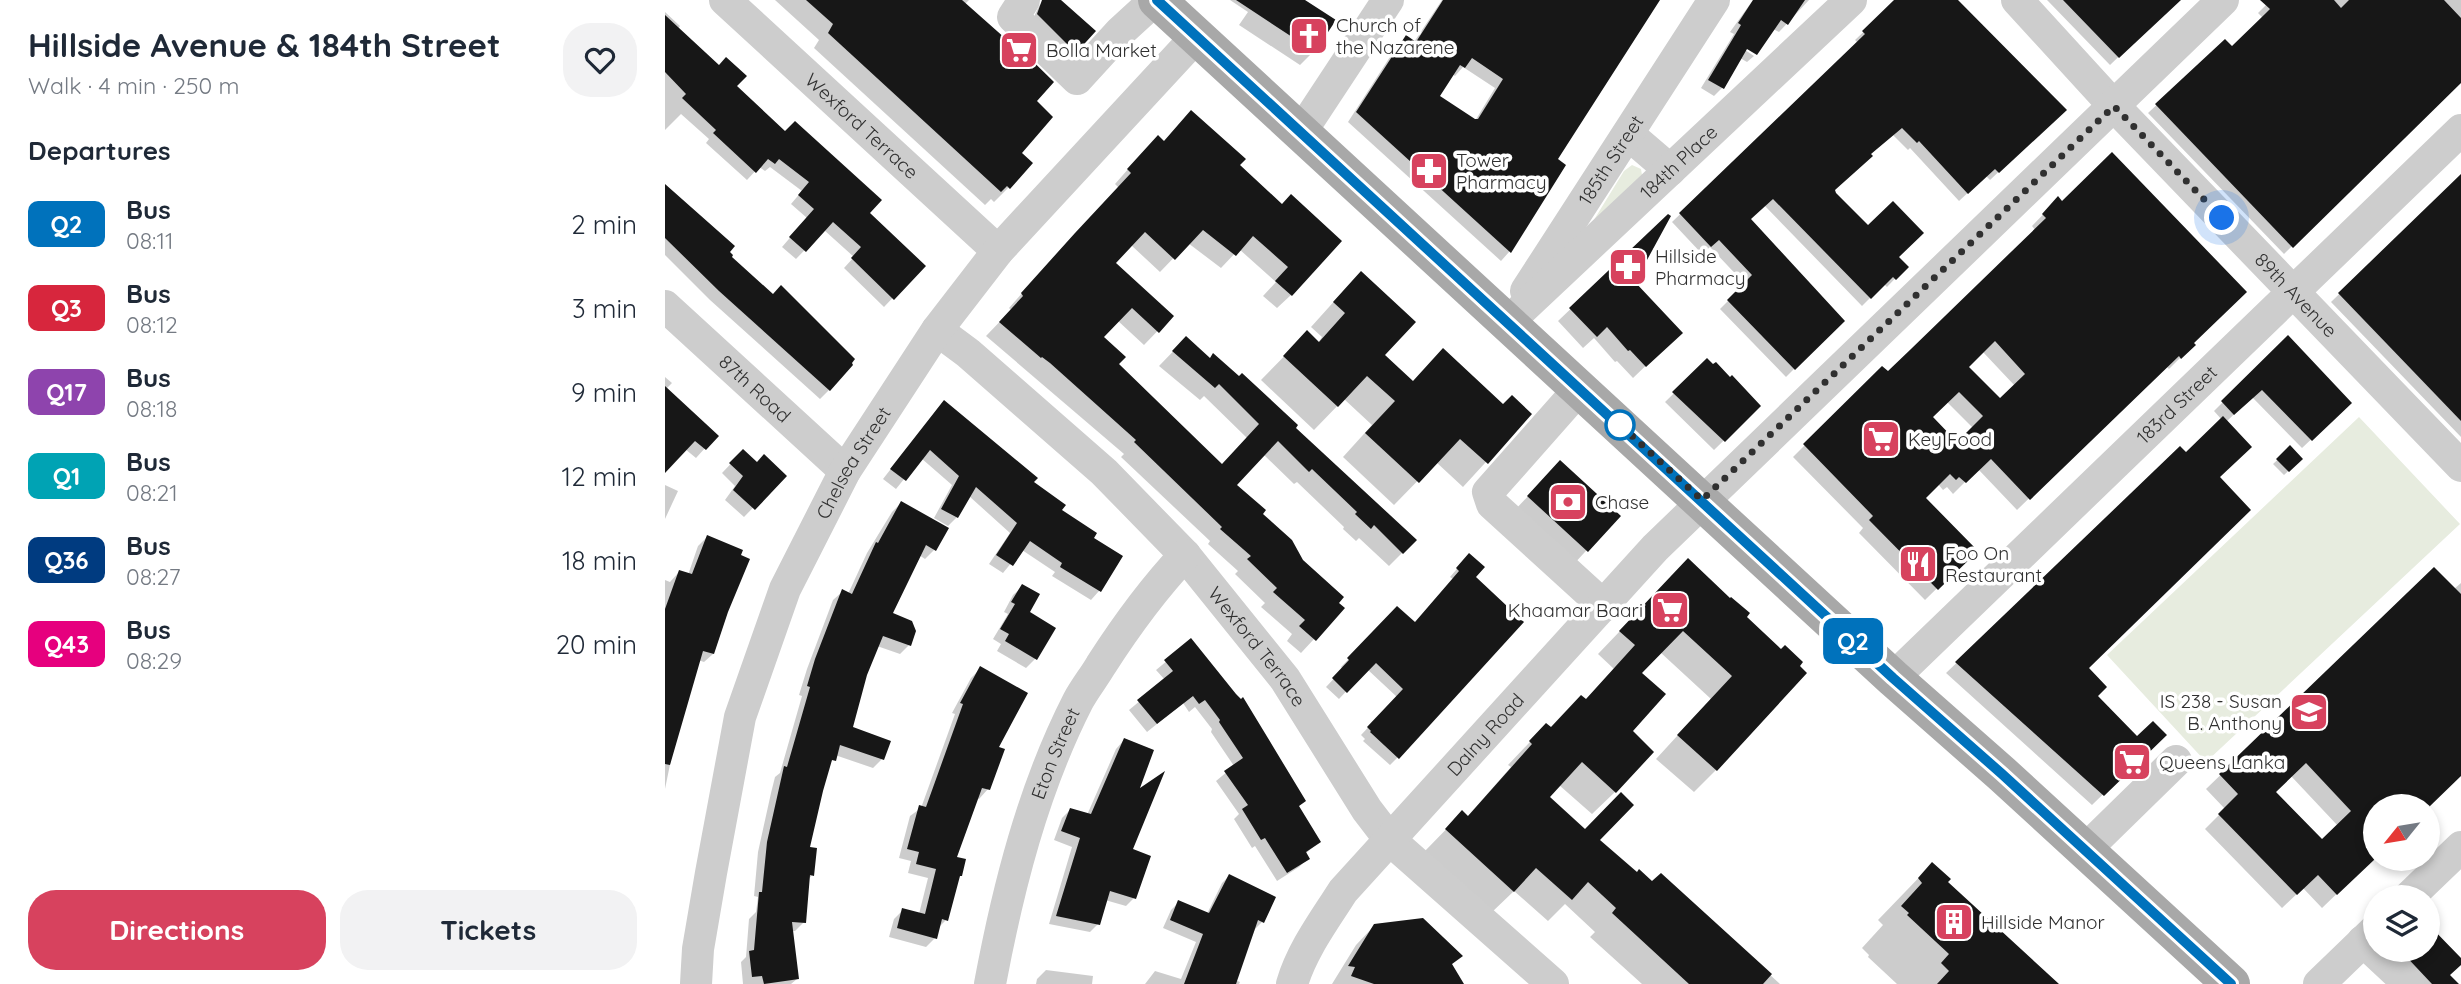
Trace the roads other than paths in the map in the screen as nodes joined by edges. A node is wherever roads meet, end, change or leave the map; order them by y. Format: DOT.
graph roads {
  1 [pos="725,0"];
  2 [pos="1024,0"];
  3 [pos="1156,0"];
  4 [pos="1714,0"];
  5 [pos="1851,0"];
  6 [pos="2017,0"];
  7 [pos="2223,0"];
  8 [pos="1378,4"];
  9 [pos="1197,36"];
  10 [pos="2114,106"];
  11 [pos="2461,130"];
  12 [pos="1301,132"];
  13 [pos="1628,134"];
  14 [pos="1670,170"];
  15 [pos="998,251"];
  16 [pos="2293,292"];
  17 [pos="665,306"];
  18 [pos="1508,322"];
  19 [pos="937,330"];
  20 [pos="1580,388"];
  21 [pos="2461,466"];
  22 [pos="845,471"];
  23 [pos="1702,500"];
  24 [pos="1185,555"];
  25 [pos="1610,600"];
  26 [pos="1893,678"];
  27 [pos="2176,761"];
  28 [pos="1390,840"];
  29 [pos="2461,847"];
  30 [pos="2085,850"];
  31 [pos="2422,885"];
  32 [pos="2363,942"];
  33 [pos="2391,962"];
  34 [pos="697,984"];
  35 [pos="990,984"];
  36 [pos="1292,984"];
  37 [pos="1553,984"];
  38 [pos="2231,984"];
  39 [pos="2319,984"];
  40 [pos="2409,984"];
  1 -- 15 [label="street, Wexford Terrace"];
  2 -- 3 [label="street"];
  3 -- 9 [label="main road"];
  4 -- 13 [label="street, 185th Street"];
  5 -- 14 [label="street, 184th Place"];
  6 -- 10 [label="street, 89th Avenue"];
  7 -- 10 [label="street, Dalny Road"];
  8 -- 12 [label="street"];
  9 -- 12 [label="main road"];
  9 -- 15 [label="street, Chelsea Street"];
  10 -- 16 [label="street, 89th Avenue"];
  10 -- 23 [label="street, Dalny Road"];
  11 -- 16 [label="street, 183rd Street"];
  12 -- 18 [label="main road"];
  13 -- 14 [label="street"];
  13 -- 18 [label="street, 185th Street"];
  14 -- 18 [label="street, 184th Place"];
  15 -- 19 [label="street, Chelsea Street"];
  16 -- 21 [label="street, 89th Avenue"];
  16 -- 26 [label="street, 183rd Street"];
  17 -- 22 [label="street, 87th Road"];
  18 -- 20 [label="main road"];
  19 -- 22 [label="street, Chelsea Street"];
  19 -- 24 [label="street, Wexford Terrace"];
  20 -- 23 [label="main road"];
  20 -- 25 [label="street"];
  22 -- 34 [label="street, Chelsea Street"];
  23 -- 25 [label="street, Dalny Road"];
  23 -- 26 [label="main road"];
  24 -- 28 [label="street, Wexford Terrace"];
  24 -- 35 [label="street, Eton Street"];
  25 -- 28 [label="street, Dalny Road"];
  26 -- 30 [label="main road"];
  27 -- 30 [label="street"];
  28 -- 36 [label="street, Dalny Road"];
  28 -- 37 [label="street, Wexford Terrace"];
  29 -- 31 [label="street"];
  30 -- 38 [label="main road"];
  32 -- 39 [label="street"];
  33 -- 40 [label="street"];
}
